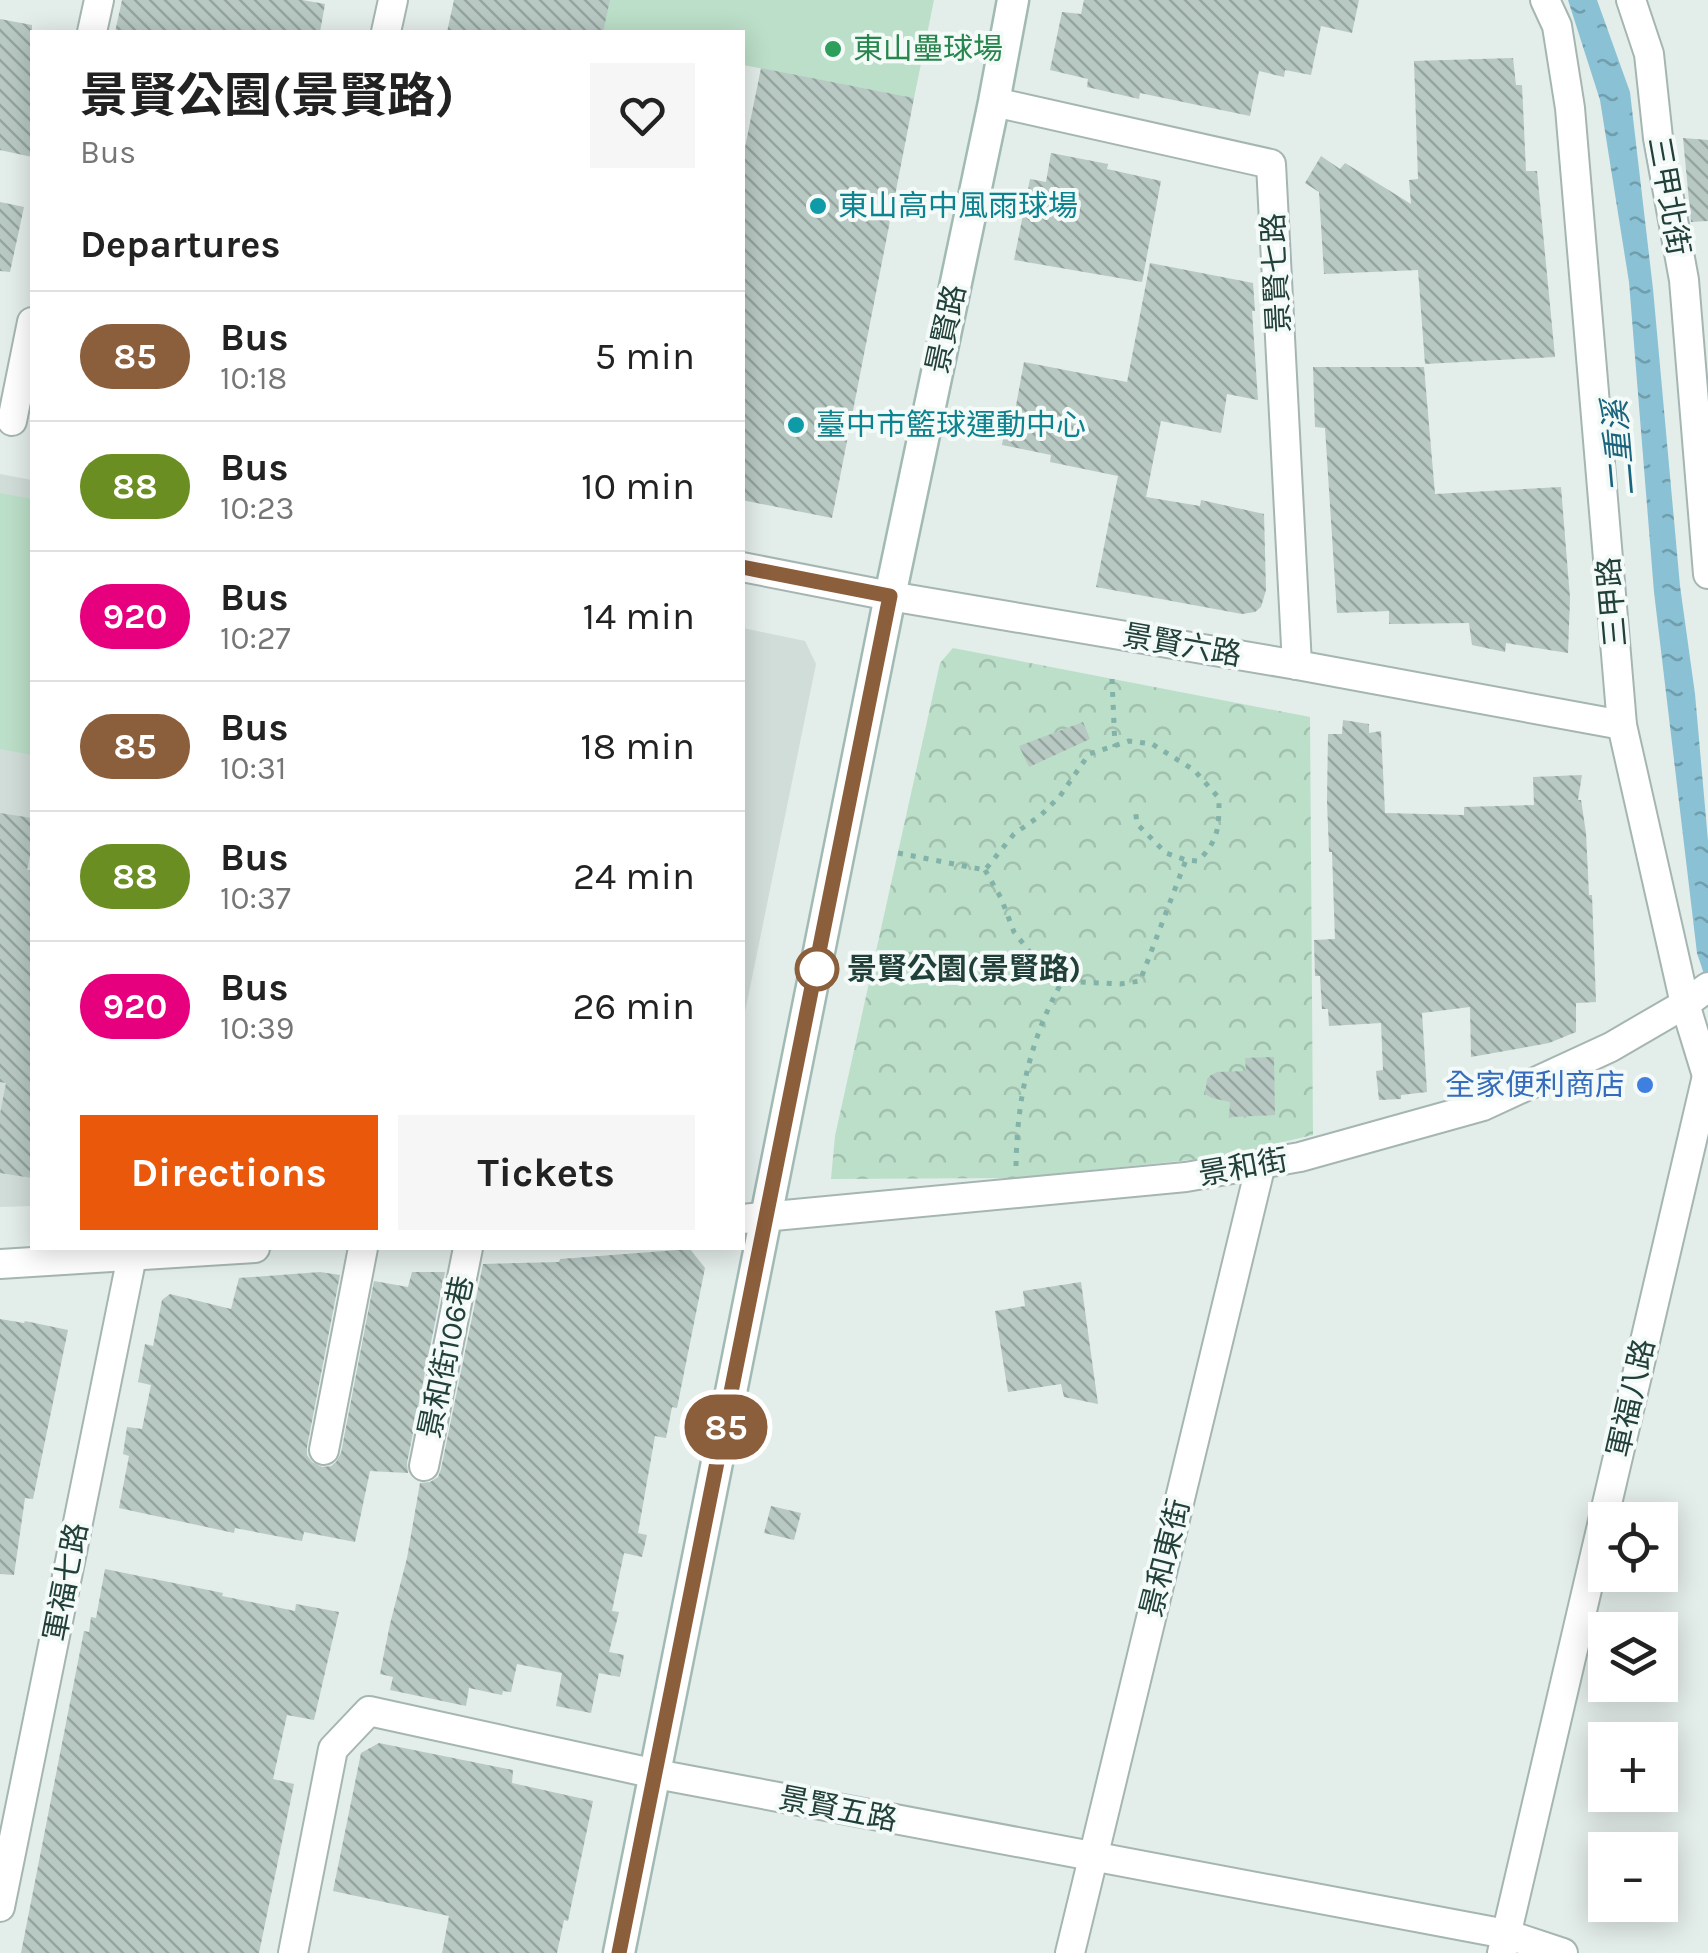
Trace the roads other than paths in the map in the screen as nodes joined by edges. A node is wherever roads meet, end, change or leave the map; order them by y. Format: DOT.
graph roads {
  1 [pos="99,0"];
  2 [pos="393,0"];
  3 [pos="1013,0"];
  4 [pos="1545,0"];
  5 [pos="1631,0"];
  6 [pos="92,30"];
  7 [pos="386,30"];
  8 [pos="994,102"];
  9 [pos="1697,312"];
  10 [pos="30,334"];
  11 [pos="15,422"];
  12 [pos="745,567"];
  13 [pos="1708,574"];
  14 [pos="890,596"];
  15 [pos="1297,665"];
  16 [pos="1622,725"];
  17 [pos="1708,987"];
  18 [pos="1685,1004"];
  19 [pos="1707,1077"];
  20 [pos="1262,1164"];
  21 [pos="755,1219"];
  22 [pos="224,1250"];
  23 [pos="364,1250"];
  24 [pos="468,1250"];
  25 [pos="132,1256"];
  26 [pos="0,1264"];
  27 [pos="324,1450"];
  28 [pos="424,1466"];
  29 [pos="656,1774"];
  30 [pos="1092,1858"];
  31 [pos="0,1907"];
  32 [pos="1504,1944"];
  33 [pos="293,1953"];
  34 [pos="619,1953"];
  35 [pos="1070,1953"];
  36 [pos="1563,1953"];
  1 -- 6 [label="street"];
  2 -- 7 [label="street"];
  3 -- 8 [label="street, 景賢路"];
  4 -- 16 [label="street, 三甲路"];
  5 -- 9 [label="street, 三甲北街"];
  8 -- 14 [label="street, 景賢路"];
  8 -- 15 [label="street, 景賢七路"];
  9 -- 13 [label="street, 三甲北街"];
  10 -- 11 [label="street"];
  12 -- 14 [label="street, 景賢六路"];
  14 -- 15 [label="street, 景賢六路"];
  14 -- 21 [label="street, 景賢路"];
  15 -- 16 [label="street, 景賢六路"];
  16 -- 18 [label="street, 三甲路"];
  17 -- 18 [label="street, 景和街"];
  18 -- 19 [label="street, 三甲路"];
  18 -- 20 [label="street, 景和街"];
  19 -- 32 [label="street, 軍福八路"];
  20 -- 21 [label="street, 景和街"];
  20 -- 30 [label="street, 景和東街"];
  21 -- 29 [label="street, 景賢路"];
  22 -- 25 [label="street"];
  23 -- 27 [label="street"];
  24 -- 28 [label="street, 景和街106巷"];
  25 -- 26 [label="street"];
  25 -- 31 [label="street, 軍福七路"];
  29 -- 30 [label="street, 景賢五路"];
  29 -- 33 [label="street, 景賢五路"];
  29 -- 34 [label="street, 景賢路"];
  30 -- 32 [label="street, 景賢五路"];
  30 -- 35 [label="street, 景和東街"];
  32 -- 36 [label="street, 景賢五路"];
}
